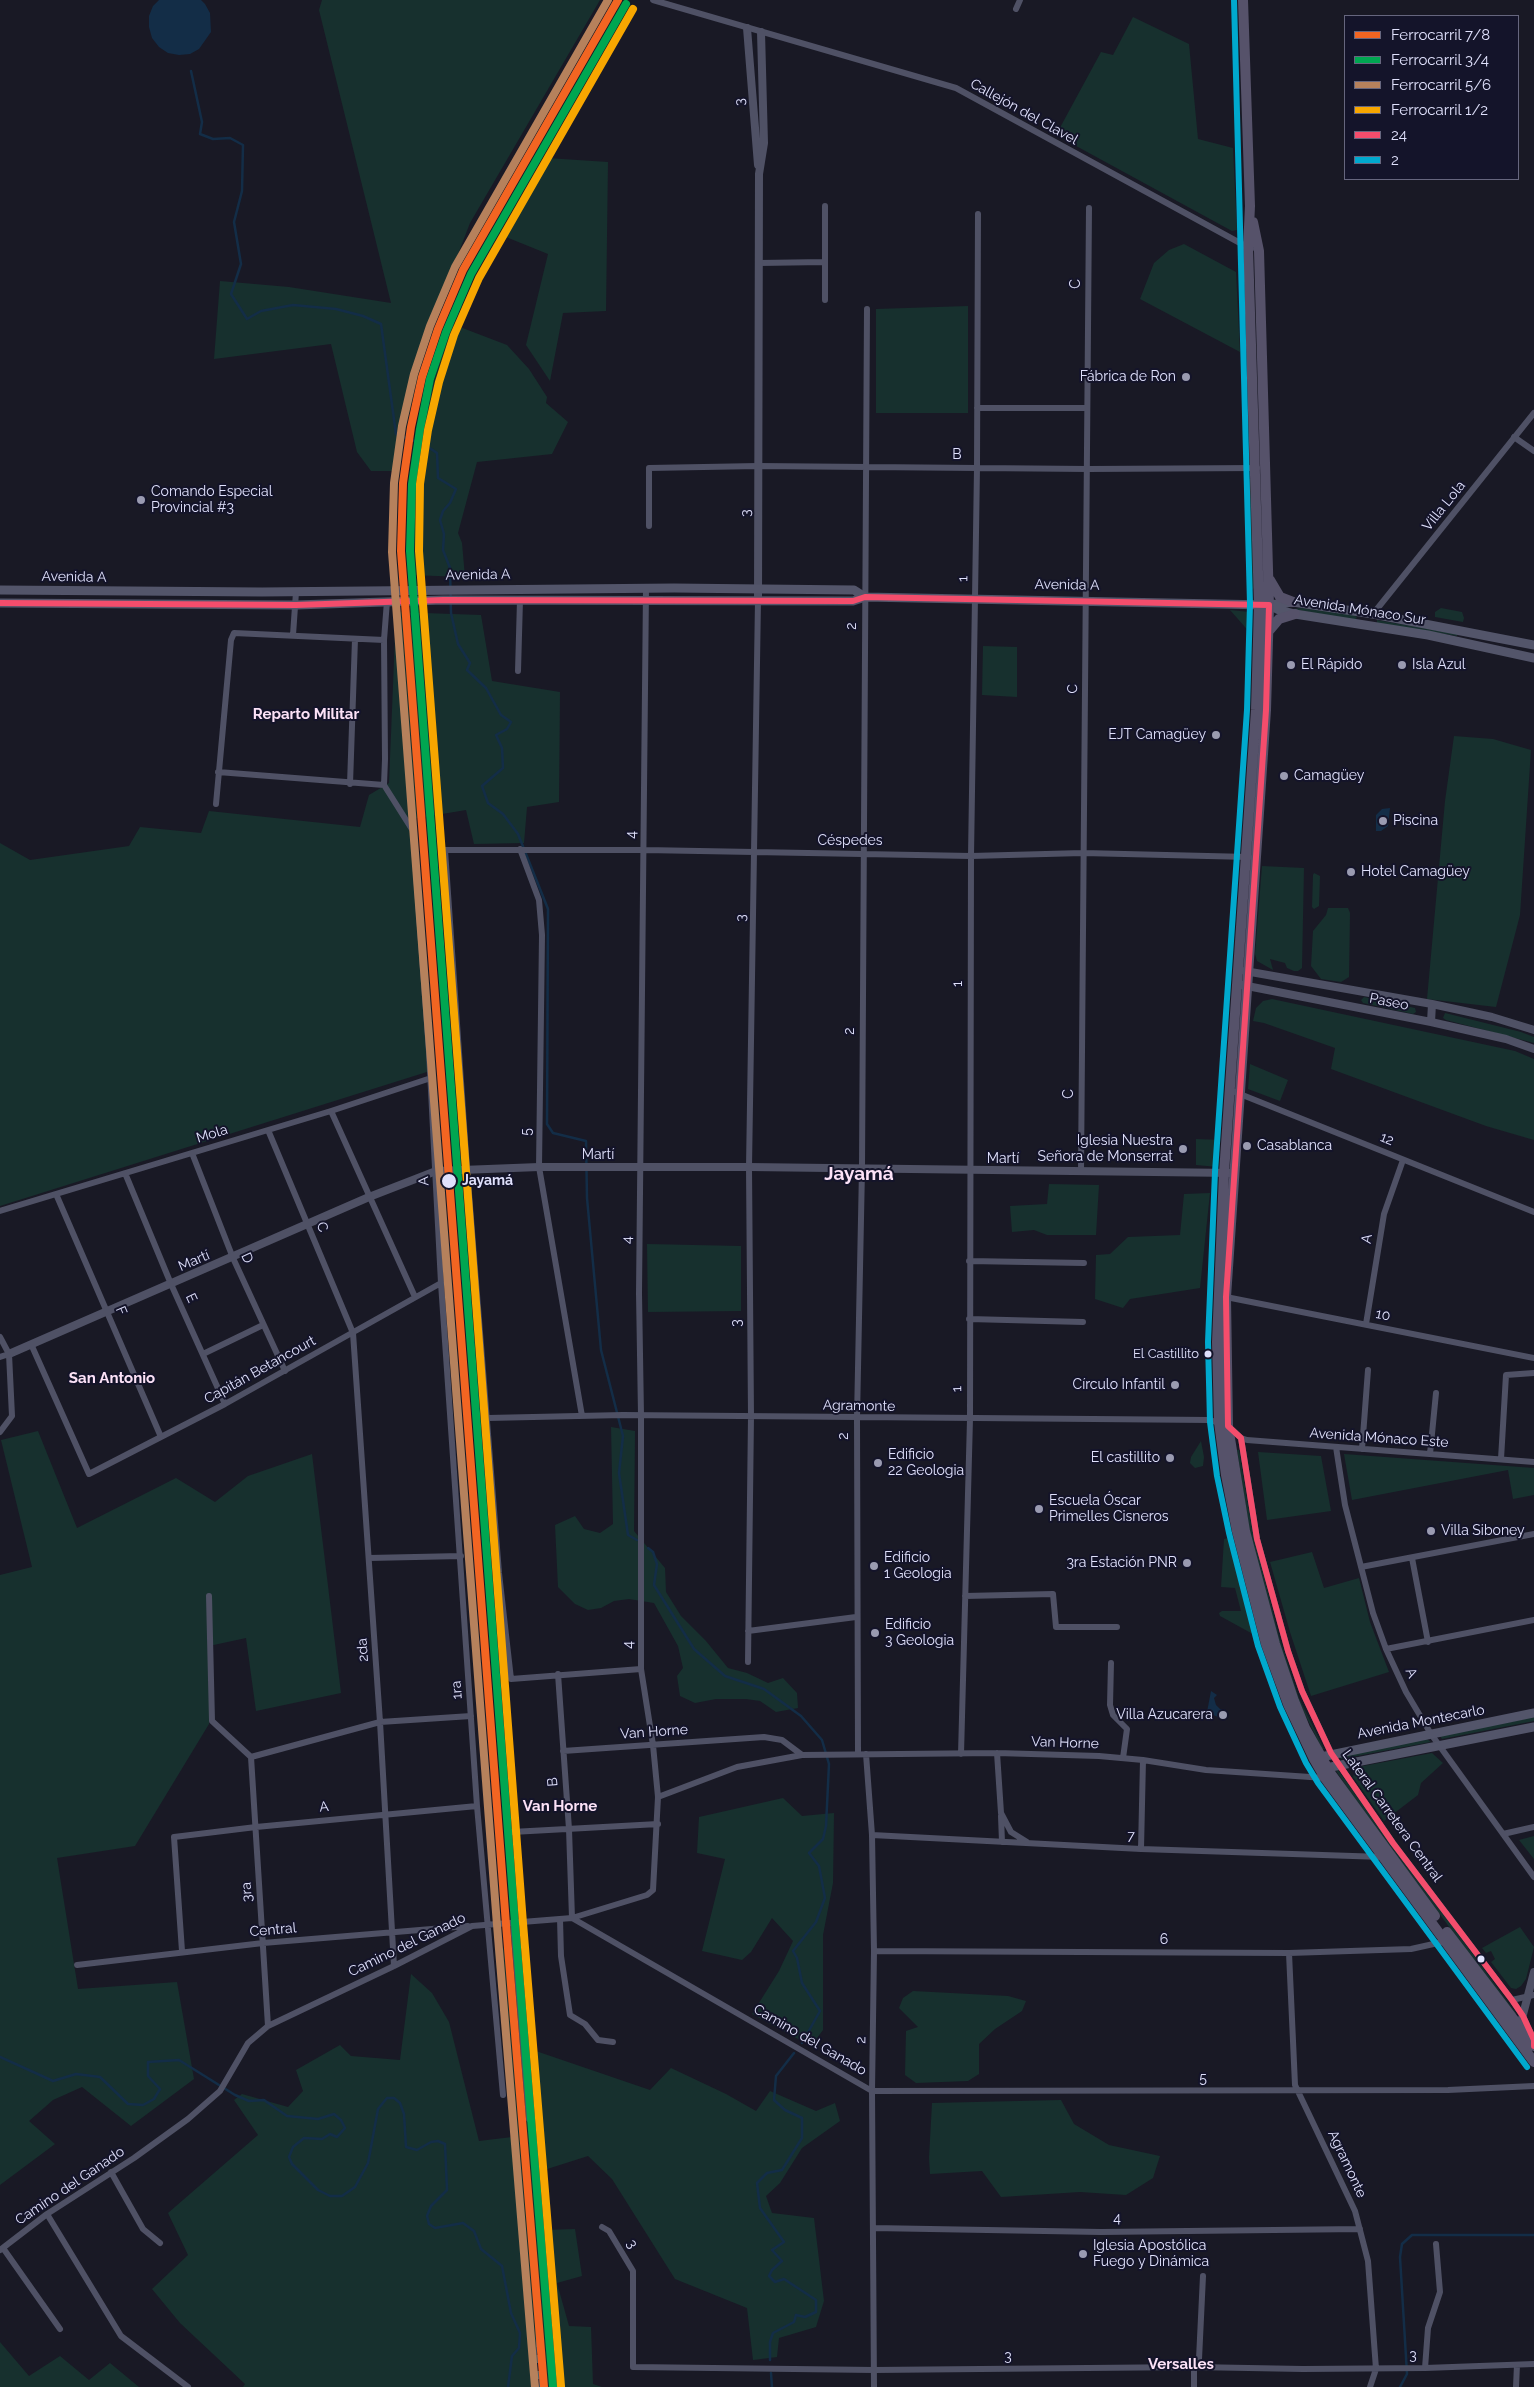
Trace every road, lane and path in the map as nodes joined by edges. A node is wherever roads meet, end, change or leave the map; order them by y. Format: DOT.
graph roads {
  1 [pos="653,0"];
  2 [pos="1020,0"];
  3 [pos="1243,0"];
  4 [pos="1016,9"];
  5 [pos="747,28"];
  6 [pos="761,32"];
  7 [pos="759,174"];
  8 [pos="824,206"];
  9 [pos="1250,206"];
  10 [pos="1089,208"];
  11 [pos="978,214"];
  12 [pos="1248,248"];
  13 [pos="1259,251"];
  14 [pos="824,262"];
  15 [pos="759,263"];
  16 [pos="825,300"];
  17 [pos="867,309"];
  18 [pos="976,408"];
  19 [pos="1088,408"];
  20 [pos="1534,413"];
  21 [pos="1514,437"];
  22 [pos="1534,451"];
  23 [pos="758,466"];
  24 [pos="867,467"];
  25 [pos="1260,467"];
  26 [pos="977,468"];
  27 [pos="1088,469"];
  28 [pos="649,526"];
  29 [pos="1269,577"];
  30 [pos="646,588"];
  31 [pos="0,590"];
  32 [pos="759,590"];
  33 [pos="808,590"];
  34 [pos="296,592"];
  35 [pos="865,597"];
  36 [pos="975,598"];
  37 [pos="520,600"];
  38 [pos="647,600"];
  39 [pos="758,600"];
  40 [pos="807,600"];
  41 [pos="1087,600"];
  42 [pos="387,601"];
  43 [pos="1293,602"];
  44 [pos="0,603"];
  45 [pos="1264,604"];
  46 [pos="296,605"];
  47 [pos="1295,614"];
  48 [pos="1373,614"];
  49 [pos="1363,624"];
  50 [pos="1468,631"];
  51 [pos="1268,632"];
  52 [pos="293,635"];
  53 [pos="355,639"];
  54 [pos="1506,639"];
  55 [pos="384,640"];
  56 [pos="1465,642"];
  57 [pos="1534,645"];
  58 [pos="1503,650"];
  59 [pos="1534,658"];
  60 [pos="518,671"];
  61 [pos="218,772"];
  62 [pos="350,784"];
  63 [pos="384,785"];
  64 [pos="216,804"];
  65 [pos="520,849"];
  66 [pos="645,850"];
  67 [pos="754,853"];
  68 [pos="864,853"];
  69 [pos="1083,853"];
  70 [pos="971,856"];
  71 [pos="1251,857"];
  72 [pos="1243,970"];
  73 [pos="1242,985"];
  74 [pos="1432,1004"];
  75 [pos="1431,1022"];
  76 [pos="1534,1030"];
  77 [pos="1534,1048"];
  78 [pos="431,1078"];
  79 [pos="1235,1091"];
  80 [pos="331,1111"];
  81 [pos="268,1130"];
  82 [pos="192,1153"];
  83 [pos="1403,1160"];
  84 [pos="539,1167"];
  85 [pos="641,1167"];
  86 [pos="749,1167"];
  87 [pos="467,1168"];
  88 [pos="862,1168"];
  89 [pos="436,1171"];
  90 [pos="971,1171"];
  91 [pos="1081,1171"];
  92 [pos="125,1173"];
  93 [pos="1229,1173"];
  94 [pos="56,1194"];
  95 [pos="369,1198"];
  96 [pos="0,1211"];
  97 [pos="1534,1212"];
  98 [pos="308,1226"];
  99 [pos="233,1258"];
  100 [pos="969,1262"];
  101 [pos="1084,1263"];
  102 [pos="441,1282"];
  103 [pos="171,1284"];
  104 [pos="415,1296"];
  105 [pos="1226,1297"];
  106 [pos="107,1310"];
  107 [pos="969,1319"];
  108 [pos="1083,1322"];
  109 [pos="1366,1324"];
  110 [pos="263,1325"];
  111 [pos="353,1333"];
  112 [pos="0,1337"];
  113 [pos="31,1344"];
  114 [pos="9,1354"];
  115 [pos="202,1354"];
  116 [pos="0,1357"];
  117 [pos="1534,1358"];
  118 [pos="285,1370"];
  119 [pos="1368,1370"];
  120 [pos="1534,1373"];
  121 [pos="1436,1393"];
  122 [pos="225,1404"];
  123 [pos="641,1415"];
  124 [pos="582,1416"];
  125 [pos="750,1416"];
  126 [pos="488,1418"];
  127 [pos="857,1418"];
  128 [pos="970,1419"];
  129 [pos="1223,1424"];
  130 [pos="0,1432"];
  131 [pos="162,1437"];
  132 [pos="1242,1438"];
  133 [pos="1336,1447"];
  134 [pos="1362,1449"];
  135 [pos="1430,1454"];
  136 [pos="1500,1459"];
  137 [pos="1534,1462"];
  138 [pos="1534,1534"];
  139 [pos="461,1556"];
  140 [pos="369,1558"];
  141 [pos="1412,1558"];
  142 [pos="1361,1567"];
  143 [pos="209,1596"];
  144 [pos="965,1596"];
  145 [pos="856,1617"];
  146 [pos="1534,1620"];
  147 [pos="1117,1627"];
  148 [pos="748,1631"];
  149 [pos="1428,1642"];
  150 [pos="1386,1650"];
  151 [pos="748,1662"];
  152 [pos="1111,1663"];
  153 [pos="641,1669"];
  154 [pos="558,1674"];
  155 [pos="1534,1714"];
  156 [pos="471,1716"];
  157 [pos="380,1722"];
  158 [pos="1534,1726"];
  159 [pos="1431,1734"];
  160 [pos="653,1745"];
  161 [pos="1439,1745"];
  162 [pos="563,1751"];
  163 [pos="997,1753"];
  164 [pos="1331,1753"];
  165 [pos="858,1754"];
  166 [pos="866,1754"];
  167 [pos="961,1754"];
  168 [pos="802,1755"];
  169 [pos="251,1757"];
  170 [pos="1317,1757"];
  171 [pos="1124,1758"];
  172 [pos="1143,1760"];
  173 [pos="1338,1765"];
  174 [pos="1324,1772"];
  175 [pos="658,1797"];
  176 [pos="478,1806"];
  177 [pos="1001,1813"];
  178 [pos="386,1814"];
  179 [pos="658,1824"];
  180 [pos="256,1827"];
  181 [pos="1534,1827"];
  182 [pos="569,1830"];
  183 [pos="512,1832"];
  184 [pos="1503,1834"];
  185 [pos="872,1835"];
  186 [pos="1002,1842"];
  187 [pos="1028,1843"];
  188 [pos="1141,1849"];
  189 [pos="1386,1855"];
  190 [pos="1534,1877"];
  191 [pos="572,1918"];
  192 [pos="560,1919"];
  193 [pos="513,1923"];
  194 [pos="488,1924"];
  195 [pos="472,1926"];
  196 [pos="392,1932"];
  197 [pos="1449,1940"];
  198 [pos="263,1943"];
  199 [pos="182,1951"];
  200 [pos="874,1951"];
  201 [pos="1289,1953"];
  202 [pos="76,1965"];
  203 [pos="394,1966"];
  204 [pos="1534,1972"];
  205 [pos="1531,1996"];
  206 [pos="1512,2000"];
  207 [pos="1523,2016"];
  208 [pos="268,2026"];
  209 [pos="1520,2027"];
  210 [pos="1517,2037"];
  211 [pos="614,2042"];
  212 [pos="1533,2047"];
  213 [pos="1534,2086"];
  214 [pos="872,2091"];
  215 [pos="1300,2091"];
  216 [pos="503,2095"];
  217 [pos="530,2119"];
  218 [pos="110,2172"];
  219 [pos="47,2214"];
  220 [pos="602,2226"];
  221 [pos="874,2228"];
  222 [pos="1360,2229"];
  223 [pos="160,2243"];
  224 [pos="1436,2244"];
  225 [pos="2,2249"];
  226 [pos="1203,2276"];
  227 [pos="60,2329"];
  228 [pos="1517,2364"];
  229 [pos="1534,2364"];
  230 [pos="1194,2367"];
  231 [pos="1425,2368"];
  232 [pos="1376,2369"];
  233 [pos="874,2370"];
  234 [pos="188,2387"];
  235 [pos="874,2387"];
  236 [pos="1194,2387"];
  237 [pos="1370,2387"];
  238 [pos="1516,2387"];
  1 -- 5 [label="street"];
  2 -- 4 [label="street"];
  3 -- 9 [label="main road"];
  5 -- 6 [label="street, Callejón del Clavel"];
  5 -- 7 [label="street, 3"];
  6 -- 7 [label="street, 3"];
  6 -- 12 [label="street, Callejón del Clavel"];
  7 -- 15 [label="street, 3"];
  8 -- 14 [label="street"];
  9 -- 12 [label="main road"];
  9 -- 13 [label="main road"];
  10 -- 19 [label="street, C"];
  11 -- 18 [label="street, 1"];
  12 -- 13 [label="street, Callejón del Clavel"];
  12 -- 25 [label="main road"];
  13 -- 25 [label="main road"];
  14 -- 15 [label="street"];
  14 -- 16 [label="street"];
  15 -- 23 [label="street, 3"];
  17 -- 24 [label="street, 2"];
  18 -- 19 [label="street"];
  18 -- 26 [label="street, 1"];
  19 -- 27 [label="street, C"];
  20 -- 21 [label="street, Villa Lola"];
  21 -- 22 [label="street"];
  21 -- 48 [label="street, Villa Lola"];
  23 -- 24 [label="street, B"];
  23 -- 28 [label="street, B"];
  23 -- 32 [label="street, 3"];
  24 -- 26 [label="street, B"];
  24 -- 35 [label="street, 2"];
  25 -- 27 [label="street, B"];
  25 -- 29 [label="main road"];
  25 -- 45 [label="main road"];
  26 -- 27 [label="street, B"];
  26 -- 36 [label="street, 1"];
  27 -- 41 [label="street, C"];
  29 -- 43 [label="main road"];
  29 -- 45 [label="main road"];
  30 -- 32 [label="main road, Avenida A"];
  30 -- 34 [label="main road, Avenida A"];
  30 -- 38 [label="street, 4"];
  31 -- 34 [label="main road, Avenida A"];
  32 -- 33 [label="main road, Avenida A"];
  32 -- 39 [label="street, 3"];
  33 -- 35 [label="main road, Avenida A"];
  33 -- 40 [label="main road"];
  34 -- 46 [label="street"];
  35 -- 36 [label="main road, Avenida A"];
  35 -- 40 [label="main road, Avenida A"];
  35 -- 68 [label="street, 2"];
  36 -- 41 [label="main road, Avenida A"];
  36 -- 70 [label="street, 1"];
  37 -- 38 [label="main road, Avenida A"];
  37 -- 42 [label="main road, Avenida A"];
  37 -- 60 [label="street"];
  38 -- 39 [label="main road, Avenida A"];
  38 -- 66 [label="street, 4"];
  39 -- 40 [label="main road, Avenida A"];
  39 -- 67 [label="street, 3"];
  41 -- 45 [label="main road, Avenida A"];
  41 -- 69 [label="street, C"];
  42 -- 46 [label="main road, Avenida A"];
  42 -- 55 [label="street"];
  43 -- 45 [label="main road, Avenida Mónaco Sur"];
  43 -- 48 [label="main road, Avenida Mónaco Sur"];
  44 -- 46 [label="main road, Avenida A"];
  45 -- 47 [label="main road, Avenida Mónaco Sur"];
  45 -- 51 [label="main road"];
  45 -- 71 [label="main road"];
  46 -- 52 [label="street"];
  47 -- 49 [label="main road, Avenida Mónaco Sur"];
  47 -- 51 [label="main road"];
  48 -- 49 [label="main road"];
  48 -- 50 [label="main road, Avenida Mónaco Sur"];
  49 -- 56 [label="main road, Avenida Mónaco Sur"];
  50 -- 54 [label="main road, Avenida Mónaco Sur"];
  50 -- 56 [label="main road"];
  51 -- 71 [label="main road"];
  52 -- 53 [label="street"];
  52 -- 61 [label="street"];
  53 -- 55 [label="street"];
  53 -- 62 [label="street"];
  54 -- 57 [label="main road, Avenida Mónaco Sur"];
  54 -- 58 [label="main road"];
  55 -- 63 [label="street"];
  56 -- 58 [label="main road, Avenida Mónaco Sur"];
  58 -- 59 [label="main road, Avenida Mónaco Sur"];
  61 -- 62 [label="street"];
  61 -- 64 [label="street"];
  62 -- 63 [label="street"];
  63 -- 78 [label="street, A"];
  65 -- 66 [label="street, Céspedes"];
  65 -- 84 [label="street, 5"];
  65 -- 87 [label="street, Céspedes"];
  66 -- 67 [label="street, Céspedes"];
  66 -- 85 [label="street, 4"];
  67 -- 68 [label="street, Céspedes"];
  67 -- 86 [label="street, 3"];
  68 -- 70 [label="street, Céspedes"];
  68 -- 88 [label="street, 2"];
  69 -- 70 [label="street, Céspedes"];
  69 -- 71 [label="street, Céspedes"];
  69 -- 91 [label="street, C"];
  70 -- 90 [label="street, 1"];
  71 -- 72 [label="main road"];
  72 -- 73 [label="main road"];
  72 -- 74 [label="street, Paseo"];
  73 -- 75 [label="street, Paseo"];
  73 -- 79 [label="main road"];
  74 -- 75 [label="street"];
  74 -- 76 [label="street, Paseo"];
  75 -- 77 [label="street, Paseo"];
  78 -- 80 [label="street, Mola"];
  78 -- 89 [label="street, A"];
  79 -- 83 [label="street, 12"];
  79 -- 93 [label="main road"];
  80 -- 81 [label="street, Mola"];
  80 -- 95 [label="street"];
  81 -- 82 [label="street, Mola"];
  81 -- 98 [label="street, C"];
  82 -- 92 [label="street, Mola"];
  82 -- 99 [label="street, D"];
  83 -- 97 [label="street, 12"];
  83 -- 109 [label="street, A"];
  84 -- 85 [label="street, Martí"];
  84 -- 87 [label="street, Martí"];
  84 -- 124 [label="street, 5"];
  85 -- 86 [label="street, Martí"];
  85 -- 123 [label="street, 4"];
  86 -- 88 [label="street, Martí"];
  86 -- 125 [label="street, 3"];
  87 -- 89 [label="street, Martí"];
  87 -- 126 [label="street"];
  88 -- 90 [label="street, Martí"];
  88 -- 127 [label="street, 2"];
  89 -- 95 [label="street, Martí"];
  89 -- 102 [label="street, A"];
  90 -- 91 [label="street, Martí"];
  90 -- 100 [label="street, 1"];
  91 -- 93 [label="street, Martí"];
  92 -- 94 [label="street, Mola"];
  92 -- 103 [label="street, E"];
  93 -- 105 [label="main road"];
  93 -- 129 [label="main road"];
  94 -- 96 [label="street, Mola"];
  94 -- 106 [label="street, F"];
  95 -- 98 [label="street, Martí"];
  95 -- 104 [label="street"];
  98 -- 99 [label="street, Martí"];
  98 -- 111 [label="street, C"];
  99 -- 103 [label="street, Martí"];
  99 -- 110 [label="street, D"];
  100 -- 101 [label="street"];
  100 -- 107 [label="street, 1"];
  102 -- 104 [label="street, Capitán Betancourt"];
  102 -- 139 [label="street, 1ra"];
  103 -- 106 [label="street, Martí"];
  103 -- 115 [label="street, E"];
  104 -- 111 [label="street, Capitán Betancourt"];
  105 -- 109 [label="street, 10"];
  105 -- 129 [label="main road"];
  106 -- 113 [label="street, Martí"];
  106 -- 131 [label="street, F"];
  107 -- 108 [label="street"];
  107 -- 128 [label="street, 1"];
  109 -- 117 [label="street, 10"];
  110 -- 115 [label="street"];
  110 -- 118 [label="street, D"];
  111 -- 118 [label="street, Capitán Betancourt"];
  111 -- 140 [label="street, 2da"];
  112 -- 114 [label="street"];
  113 -- 114 [label="street, Martí"];
  113 -- 131 [label="street, Capitán Betancourt"];
  114 -- 116 [label="street, Martí"];
  114 -- 130 [label="street"];
  115 -- 122 [label="street, E"];
  118 -- 122 [label="street, Capitán Betancourt"];
  119 -- 134 [label="street"];
  120 -- 136 [label="street"];
  121 -- 135 [label="street"];
  122 -- 131 [label="street, Capitán Betancourt"];
  123 -- 124 [label="street, Agramonte"];
  123 -- 125 [label="street, Agramonte"];
  123 -- 153 [label="street, 4"];
  124 -- 126 [label="street, Agramonte"];
  125 -- 127 [label="street, Agramonte"];
  125 -- 148 [label="street, 3"];
  126 -- 154 [label="street"];
  127 -- 128 [label="street, Agramonte"];
  127 -- 145 [label="street, 2"];
  128 -- 129 [label="street, Agramonte"];
  128 -- 144 [label="street, 1"];
  129 -- 132 [label="street"];
  129 -- 170 [label="main road"];
  132 -- 133 [label="street, Avenida Mónaco Este"];
  132 -- 164 [label="street, Lateral Carretera Central"];
  133 -- 134 [label="street, Avenida Mónaco Este"];
  133 -- 142 [label="street, A"];
  134 -- 135 [label="street, Avenida Mónaco Este"];
  135 -- 136 [label="street, Avenida Mónaco Este"];
  136 -- 137 [label="street, Avenida Mónaco Este"];
  138 -- 141 [label="street"];
  139 -- 140 [label="street"];
  139 -- 156 [label="street, 1ra"];
  140 -- 157 [label="street, 2da"];
  141 -- 142 [label="street"];
  141 -- 149 [label="street"];
  142 -- 150 [label="street, A"];
  143 -- 169 [label="street"];
  144 -- 147 [label="street"];
  144 -- 167 [label="street, 1"];
  145 -- 148 [label="street"];
  145 -- 165 [label="street, 2"];
  146 -- 149 [label="street"];
  148 -- 151 [label="street, 3"];
  149 -- 150 [label="street"];
  150 -- 159 [label="street, A"];
  152 -- 171 [label="street"];
  153 -- 154 [label="street"];
  153 -- 160 [label="street, 4"];
  154 -- 162 [label="street, B"];
  155 -- 159 [label="main road, Avenida Montecarlo"];
  156 -- 157 [label="street"];
  156 -- 176 [label="street, 1ra"];
  157 -- 169 [label="street"];
  157 -- 178 [label="street, 2da"];
  158 -- 161 [label="main road, Avenida Montecarlo"];
  159 -- 161 [label="street, A"];
  159 -- 164 [label="main road, Avenida Montecarlo"];
  160 -- 162 [label="street, Van Horne"];
  160 -- 168 [label="street, Van Horne"];
  160 -- 175 [label="street, 4"];
  161 -- 173 [label="main road, Avenida Montecarlo"];
  161 -- 184 [label="street, A"];
  162 -- 182 [label="street, B"];
  163 -- 167 [label="street, Van Horne"];
  163 -- 171 [label="street, Van Horne"];
  163 -- 177 [label="street"];
  164 -- 170 [label="main road, Avenida Montecarlo"];
  164 -- 173 [label="street, Lateral Carretera Central"];
  165 -- 166 [label="street, Van Horne"];
  165 -- 168 [label="street, Van Horne"];
  166 -- 167 [label="street, Van Horne"];
  166 -- 185 [label="street, 2"];
  168 -- 175 [label="street, Van Horne"];
  169 -- 180 [label="street, 3ra"];
  170 -- 174 [label="main road"];
  171 -- 172 [label="street, Van Horne"];
  172 -- 174 [label="street, Van Horne"];
  172 -- 188 [label="street"];
  173 -- 174 [label="main road, Avenida Montecarlo"];
  173 -- 206 [label="street, Lateral Carretera Central"];
  174 -- 189 [label="main road"];
  175 -- 179 [label="street, 4"];
  176 -- 178 [label="street, A"];
  176 -- 194 [label="street, 1ra"];
  177 -- 186 [label="street"];
  177 -- 187 [label="street"];
  178 -- 180 [label="street, A"];
  178 -- 196 [label="street, 2da"];
  179 -- 182 [label="street"];
  179 -- 191 [label="street, 4"];
  180 -- 198 [label="street, 3ra"];
  180 -- 199 [label="street, A"];
  181 -- 184 [label="street"];
  182 -- 183 [label="street"];
  182 -- 191 [label="street, B"];
  184 -- 190 [label="street, A"];
  185 -- 186 [label="street, 7"];
  185 -- 200 [label="street, 2"];
  186 -- 187 [label="street, 7"];
  187 -- 188 [label="street, 7"];
  188 -- 189 [label="street, 7"];
  189 -- 197 [label="main road"];
  191 -- 192 [label="street, Camino del Ganado"];
  191 -- 214 [label="street, Camino del Ganado"];
  192 -- 193 [label="street, Camino del Ganado"];
  192 -- 211 [label="street"];
  193 -- 194 [label="street, Camino del Ganado"];
  193 -- 217 [label="street"];
  194 -- 195 [label="street, Camino del Ganado"];
  194 -- 216 [label="street, 1ra"];
  195 -- 196 [label="street, Central"];
  195 -- 203 [label="street, Camino del Ganado"];
  196 -- 198 [label="street, Central"];
  196 -- 203 [label="street, 2da"];
  197 -- 201 [label="street, 6"];
  197 -- 209 [label="main road"];
  197 -- 210 [label="main road"];
  198 -- 199 [label="street, Central"];
  198 -- 208 [label="street, 3ra"];
  199 -- 202 [label="street, Central"];
  200 -- 201 [label="street, 6"];
  200 -- 214 [label="street, 2"];
  201 -- 215 [label="street, Agramonte"];
  203 -- 208 [label="street, Camino del Ganado"];
  204 -- 205 [label="street"];
  205 -- 206 [label="street"];
  205 -- 207 [label="street"];
  206 -- 207 [label="street, Lateral Carretera Central"];
  207 -- 209 [label="street"];
  207 -- 212 [label="street, Lateral Carretera Central"];
  208 -- 218 [label="street, Camino del Ganado"];
  209 -- 210 [label="street"];
  209 -- 212 [label="main road"];
  210 -- 212 [label="main road"];
  213 -- 215 [label="street, 5"];
  214 -- 215 [label="street, 5"];
  214 -- 221 [label="street, 2"];
  215 -- 222 [label="street, Agramonte"];
  218 -- 219 [label="street, Camino del Ganado"];
  218 -- 223 [label="street"];
  219 -- 225 [label="street, Camino del Ganado"];
  219 -- 234 [label="street"];
  220 -- 233 [label="street, 3"];
  221 -- 222 [label="street, 4"];
  221 -- 233 [label="street, 2"];
  222 -- 232 [label="street, Agramonte"];
  224 -- 231 [label="street"];
  225 -- 227 [label="street"];
  226 -- 230 [label="street"];
  228 -- 229 [label="street, 3"];
  228 -- 231 [label="street, 3"];
  228 -- 238 [label="street"];
  230 -- 232 [label="street, 3"];
  230 -- 233 [label="street, 3"];
  230 -- 236 [label="street"];
  231 -- 232 [label="street, 3"];
  232 -- 237 [label="street, Agramonte"];
  233 -- 235 [label="street, 2"];
}
